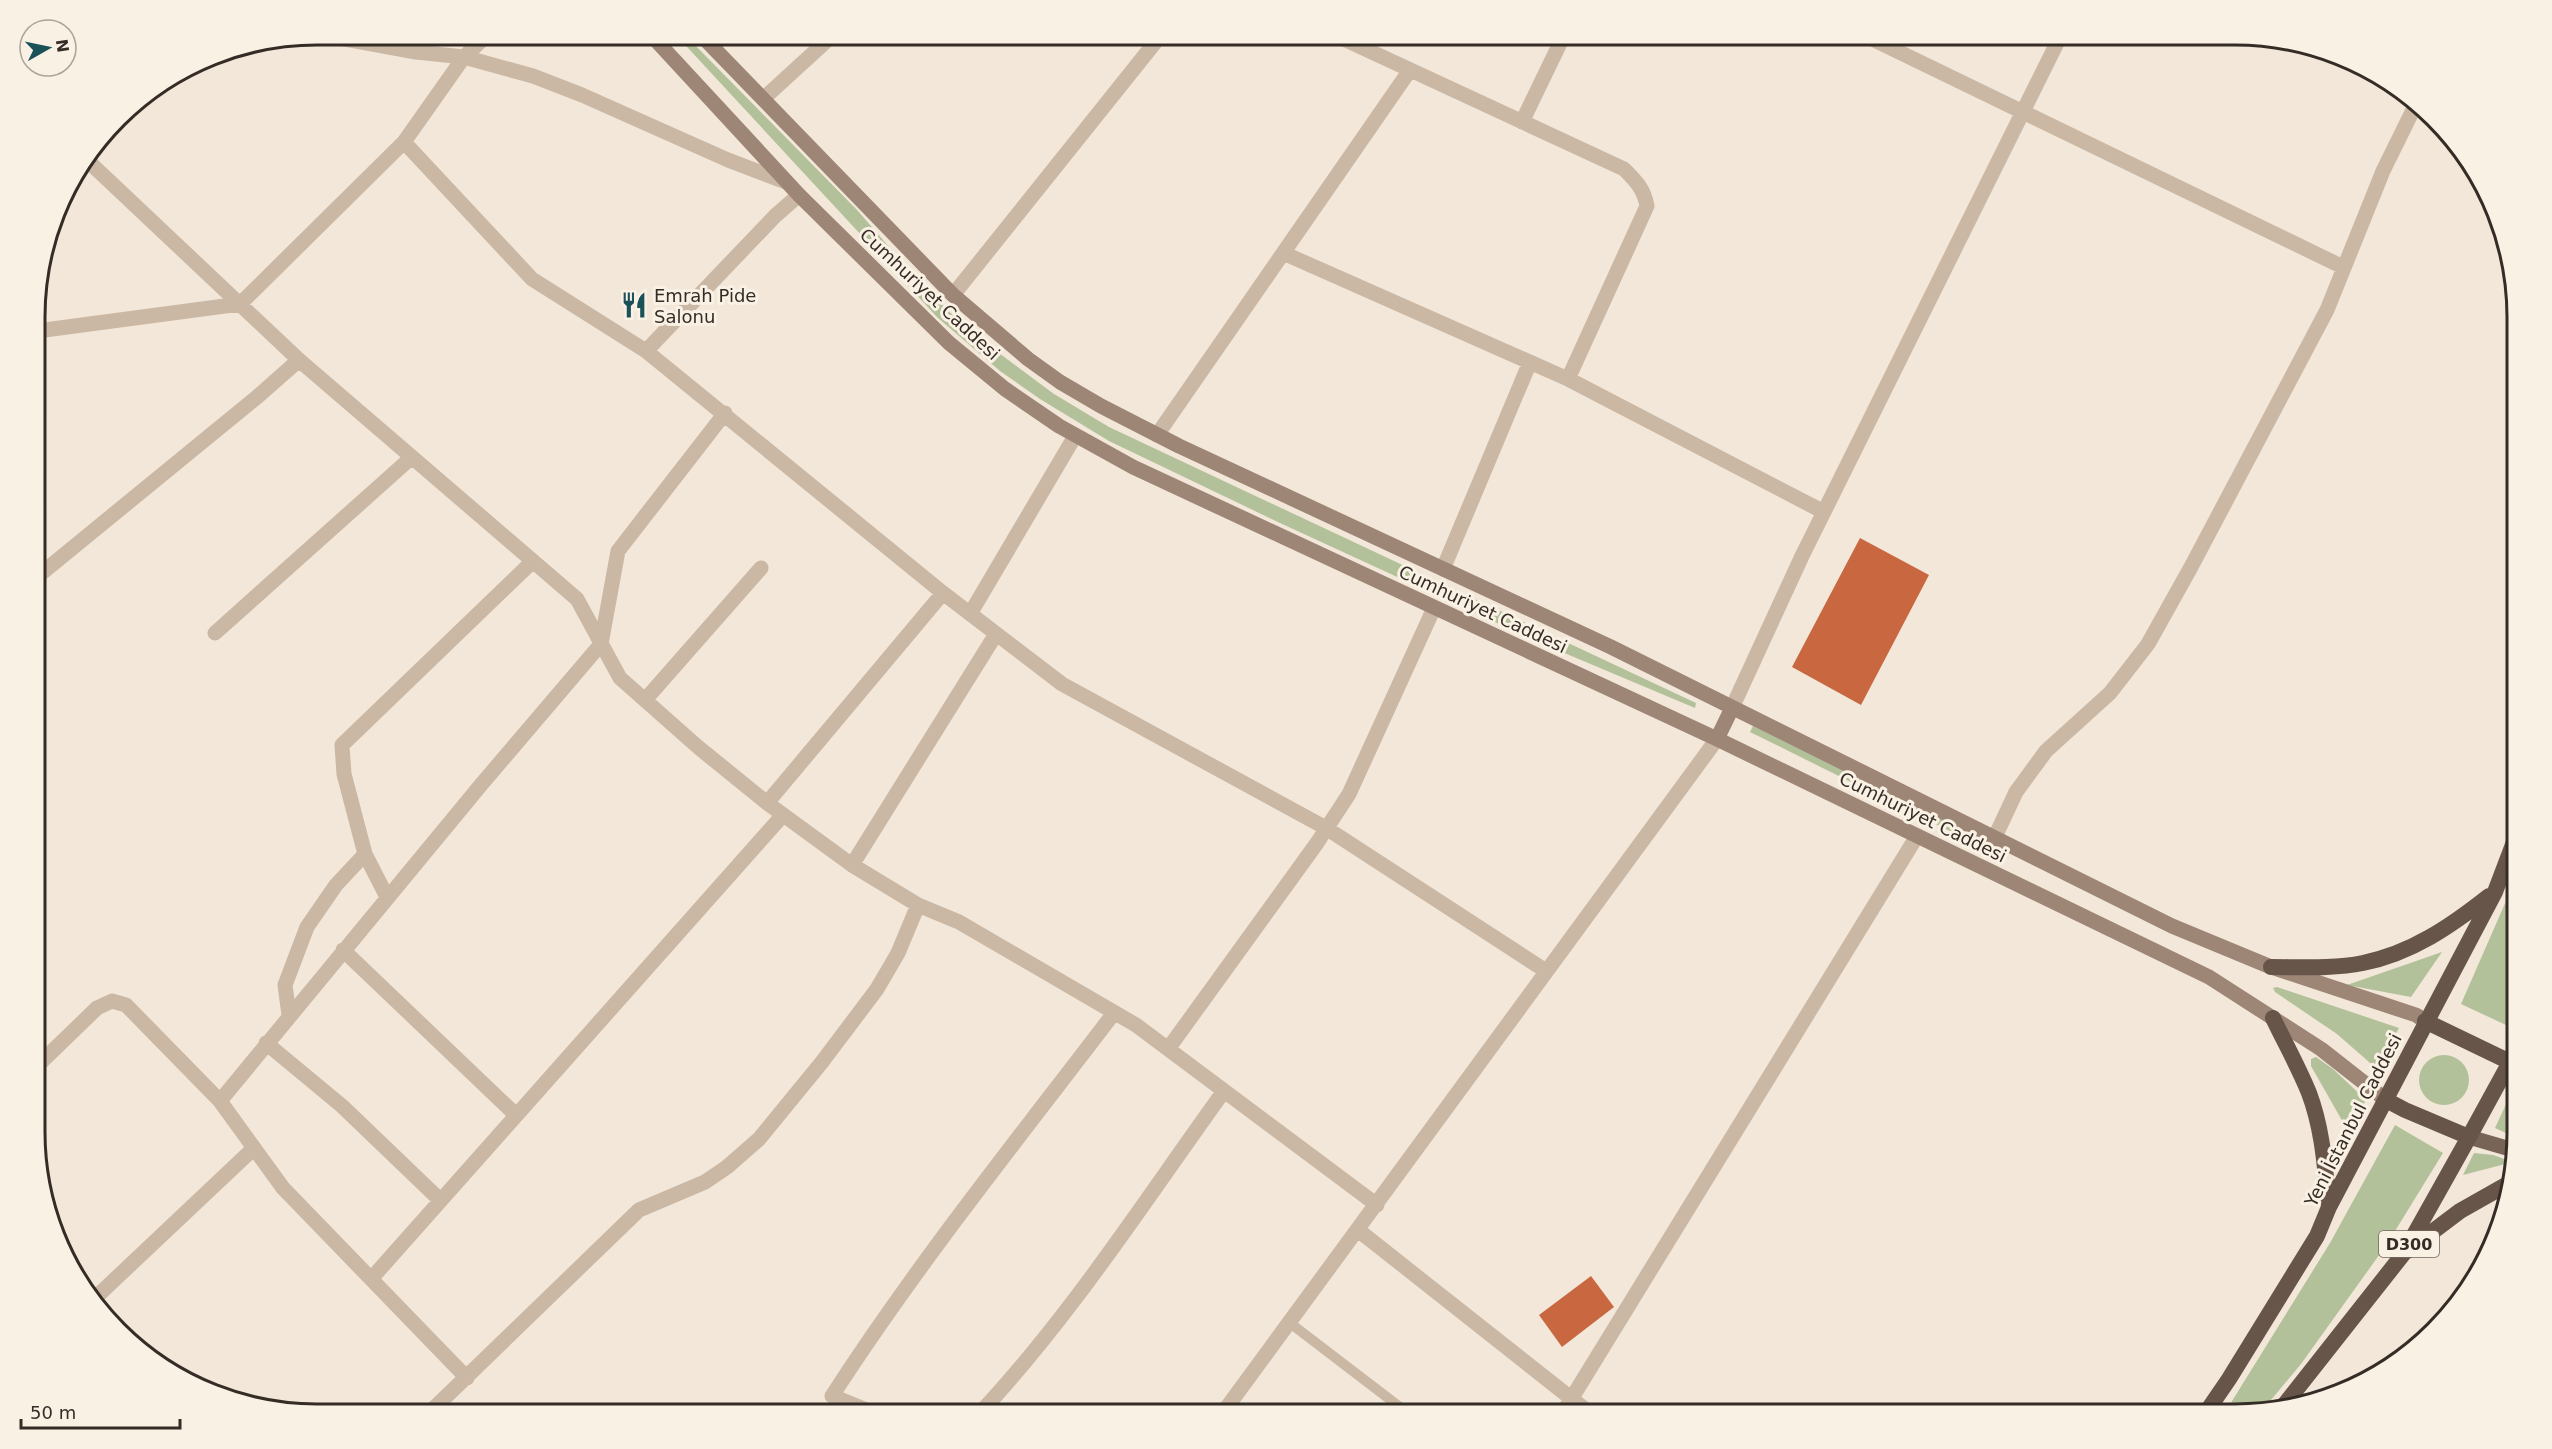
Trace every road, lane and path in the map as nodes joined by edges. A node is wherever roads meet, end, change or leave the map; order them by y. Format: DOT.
graph roads {
  1 [pos="380,45"];
  2 [pos="476,45"];
  3 [pos="661,45"];
  4 [pos="711,45"];
  5 [pos="821,45"];
  6 [pos="1152,45"];
  7 [pos="1358,45"];
  8 [pos="1559,45"];
  9 [pos="1886,45"];
  10 [pos="2056,45"];
  11 [pos="464,57"];
  12 [pos="1410,70"];
  13 [pos="763,99"];
  14 [pos="2413,111"];
  15 [pos="2022,113"];
  16 [pos="1522,122"];
  17 [pos="404,142"];
  18 [pos="92,165"];
  19 [pos="786,182"];
  20 [pos="799,195"];
  21 [pos="1283,253"];
  22 [pos="2343,267"];
  23 [pos="953,295"];
  24 [pos="240,304"];
  25 [pos="45,330"];
  26 [pos="646,351"];
  27 [pos="299,360"];
  28 [pos="1530,362"];
  29 [pos="1568,379"];
  30 [pos="725,413"];
  31 [pos="1157,435"];
  32 [pos="1075,436"];
  33 [pos="412,457"];
  34 [pos="1824,512"];
  35 [pos="533,561"];
  36 [pos="761,568"];
  37 [pos="1443,569"];
  38 [pos="45,570"];
  39 [pos="943,593"];
  40 [pos="1434,608"];
  41 [pos="970,614"];
  42 [pos="215,633"];
  43 [pos="996,634"];
  44 [pos="601,644"];
  45 [pos="645,700"];
  46 [pos="1732,708"];
  47 [pos="1718,739"];
  48 [pos="767,803"];
  49 [pos="783,815"];
  50 [pos="1326,828"];
  51 [pos="1917,836"];
  52 [pos="1994,839"];
  53 [pos="365,854"];
  54 [pos="2507,860"];
  55 [pos="852,865"];
  56 [pos="2495,892"];
  57 [pos="387,897"];
  58 [pos="918,905"];
  59 [pos="343,950"];
  60 [pos="2271,967"];
  61 [pos="1546,971"];
  62 [pos="1114,1012"];
  63 [pos="290,1015"];
  64 [pos="2273,1018"];
  65 [pos="2425,1021"];
  66 [pos="266,1043"];
  67 [pos="1168,1049"];
  68 [pos="45,1058"];
  69 [pos="2507,1061"];
  70 [pos="2507,1074"];
  71 [pos="1224,1091"];
  72 [pos="2386,1100"];
  73 [pos="220,1101"];
  74 [pos="516,1115"];
  75 [pos="2469,1137"];
  76 [pos="254,1148"];
  77 [pos="2506,1148"];
  78 [pos="2501,1188"];
  79 [pos="440,1200"];
  80 [pos="1377,1204"];
  81 [pos="2329,1208"];
  82 [pos="1358,1230"];
  83 [pos="2404,1253"];
  84 [pos="371,1279"];
  85 [pos="99,1295"];
  86 [pos="1290,1323"];
  87 [pos="467,1378"];
  88 [pos="1572,1399"];
  89 [pos="2288,1399"];
  90 [pos="439,1404"];
  91 [pos="852,1404"];
  92 [pos="988,1404"];
  93 [pos="1229,1404"];
  94 [pos="1396,1404"];
  95 [pos="1569,1404"];
  96 [pos="1578,1404"];
  97 [pos="2212,1404"];
  1 -- 11 [label="street"];
  2 -- 11 [label="street"];
  3 -- 19 [label="main road, Cumhuriyet Caddesi"];
  4 -- 13 [label="main road, Cumhuriyet Caddesi"];
  5 -- 13 [label="street"];
  6 -- 23 [label="street"];
  7 -- 12 [label="street"];
  8 -- 16 [label="street"];
  9 -- 15 [label="street"];
  10 -- 15 [label="street"];
  11 -- 17 [label="street"];
  11 -- 19 [label="street"];
  12 -- 16 [label="street"];
  12 -- 21 [label="street"];
  13 -- 23 [label="main road, Cumhuriyet Caddesi"];
  14 -- 22 [label="street"];
  15 -- 22 [label="street"];
  15 -- 34 [label="street"];
  16 -- 29 [label="street"];
  17 -- 24 [label="street"];
  17 -- 26 [label="street"];
  18 -- 24 [label="street"];
  19 -- 20 [label="main road, Cumhuriyet Caddesi"];
  20 -- 26 [label="street"];
  20 -- 32 [label="main road, Cumhuriyet Caddesi"];
  21 -- 28 [label="street"];
  21 -- 31 [label="street"];
  22 -- 52 [label="street"];
  23 -- 31 [label="main road, Cumhuriyet Caddesi"];
  24 -- 25 [label="street"];
  24 -- 27 [label="street"];
  26 -- 30 [label="street"];
  27 -- 33 [label="street"];
  27 -- 38 [label="street"];
  28 -- 29 [label="street"];
  28 -- 37 [label="street"];
  29 -- 34 [label="street"];
  30 -- 39 [label="street"];
  30 -- 44 [label="street"];
  31 -- 37 [label="main road, Cumhuriyet Caddesi"];
  32 -- 40 [label="main road, Cumhuriyet Caddesi"];
  32 -- 41 [label="street"];
  33 -- 35 [label="street"];
  33 -- 42 [label="street"];
  34 -- 46 [label="street"];
  35 -- 44 [label="street"];
  35 -- 53 [label="street"];
  36 -- 45 [label="street"];
  37 -- 46 [label="main road, Cumhuriyet Caddesi"];
  39 -- 41 [label="street"];
  39 -- 48 [label="street"];
  40 -- 47 [label="main road, Cumhuriyet Caddesi"];
  40 -- 50 [label="street"];
  41 -- 43 [label="street"];
  43 -- 50 [label="street"];
  43 -- 55 [label="street"];
  44 -- 45 [label="street"];
  44 -- 57 [label="street"];
  45 -- 48 [label="street"];
  46 -- 47 [label="main road"];
  46 -- 52 [label="main road, Cumhuriyet Caddesi"];
  47 -- 51 [label="main road, Cumhuriyet Caddesi"];
  47 -- 61 [label="street"];
  48 -- 49 [label="street"];
  49 -- 55 [label="street"];
  49 -- 74 [label="street"];
  50 -- 61 [label="street"];
  50 -- 67 [label="street"];
  51 -- 64 [label="main road, Cumhuriyet Caddesi"];
  51 -- 88 [label="street"];
  52 -- 60 [label="main road, Cumhuriyet Caddesi"];
  53 -- 57 [label="street"];
  53 -- 63 [label="street"];
  54 -- 56 [label="highway, Yeni İstanbul Caddesi"];
  55 -- 58 [label="street"];
  56 -- 60 [label="highway"];
  56 -- 65 [label="highway, Yeni İstanbul Caddesi"];
  57 -- 59 [label="street"];
  58 -- 62 [label="street"];
  58 -- 87 [label="street"];
  59 -- 63 [label="street"];
  59 -- 74 [label="street"];
  60 -- 65 [label="main road, Cumhuriyet Caddesi"];
  61 -- 80 [label="street"];
  62 -- 67 [label="street"];
  62 -- 91 [label="street"];
  63 -- 66 [label="street"];
  64 -- 72 [label="main road, Cumhuriyet Caddesi"];
  64 -- 81 [label="highway"];
  65 -- 69 [label="highway"];
  65 -- 72 [label="highway, Yeni İstanbul Caddesi"];
  66 -- 73 [label="street"];
  66 -- 79 [label="street"];
  67 -- 71 [label="street"];
  68 -- 73 [label="street"];
  70 -- 75 [label="highway, D300"];
  71 -- 80 [label="street"];
  71 -- 92 [label="street"];
  72 -- 75 [label="highway"];
  72 -- 81 [label="highway, Yeni İstanbul Caddesi"];
  73 -- 76 [label="street"];
  74 -- 79 [label="street"];
  75 -- 77 [label="main road"];
  75 -- 83 [label="highway, D300"];
  76 -- 84 [label="street"];
  76 -- 85 [label="street"];
  78 -- 83 [label="highway"];
  79 -- 84 [label="street"];
  80 -- 82 [label="street"];
  81 -- 97 [label="highway, Yeni İstanbul Caddesi"];
  82 -- 86 [label="street"];
  82 -- 88 [label="street"];
  83 -- 89 [label="highway, D300"];
  84 -- 87 [label="street"];
  86 -- 93 [label="street"];
  86 -- 94 [label="lane"];
  87 -- 90 [label="street"];
  88 -- 95 [label="street"];
  88 -- 96 [label="street"];
}
